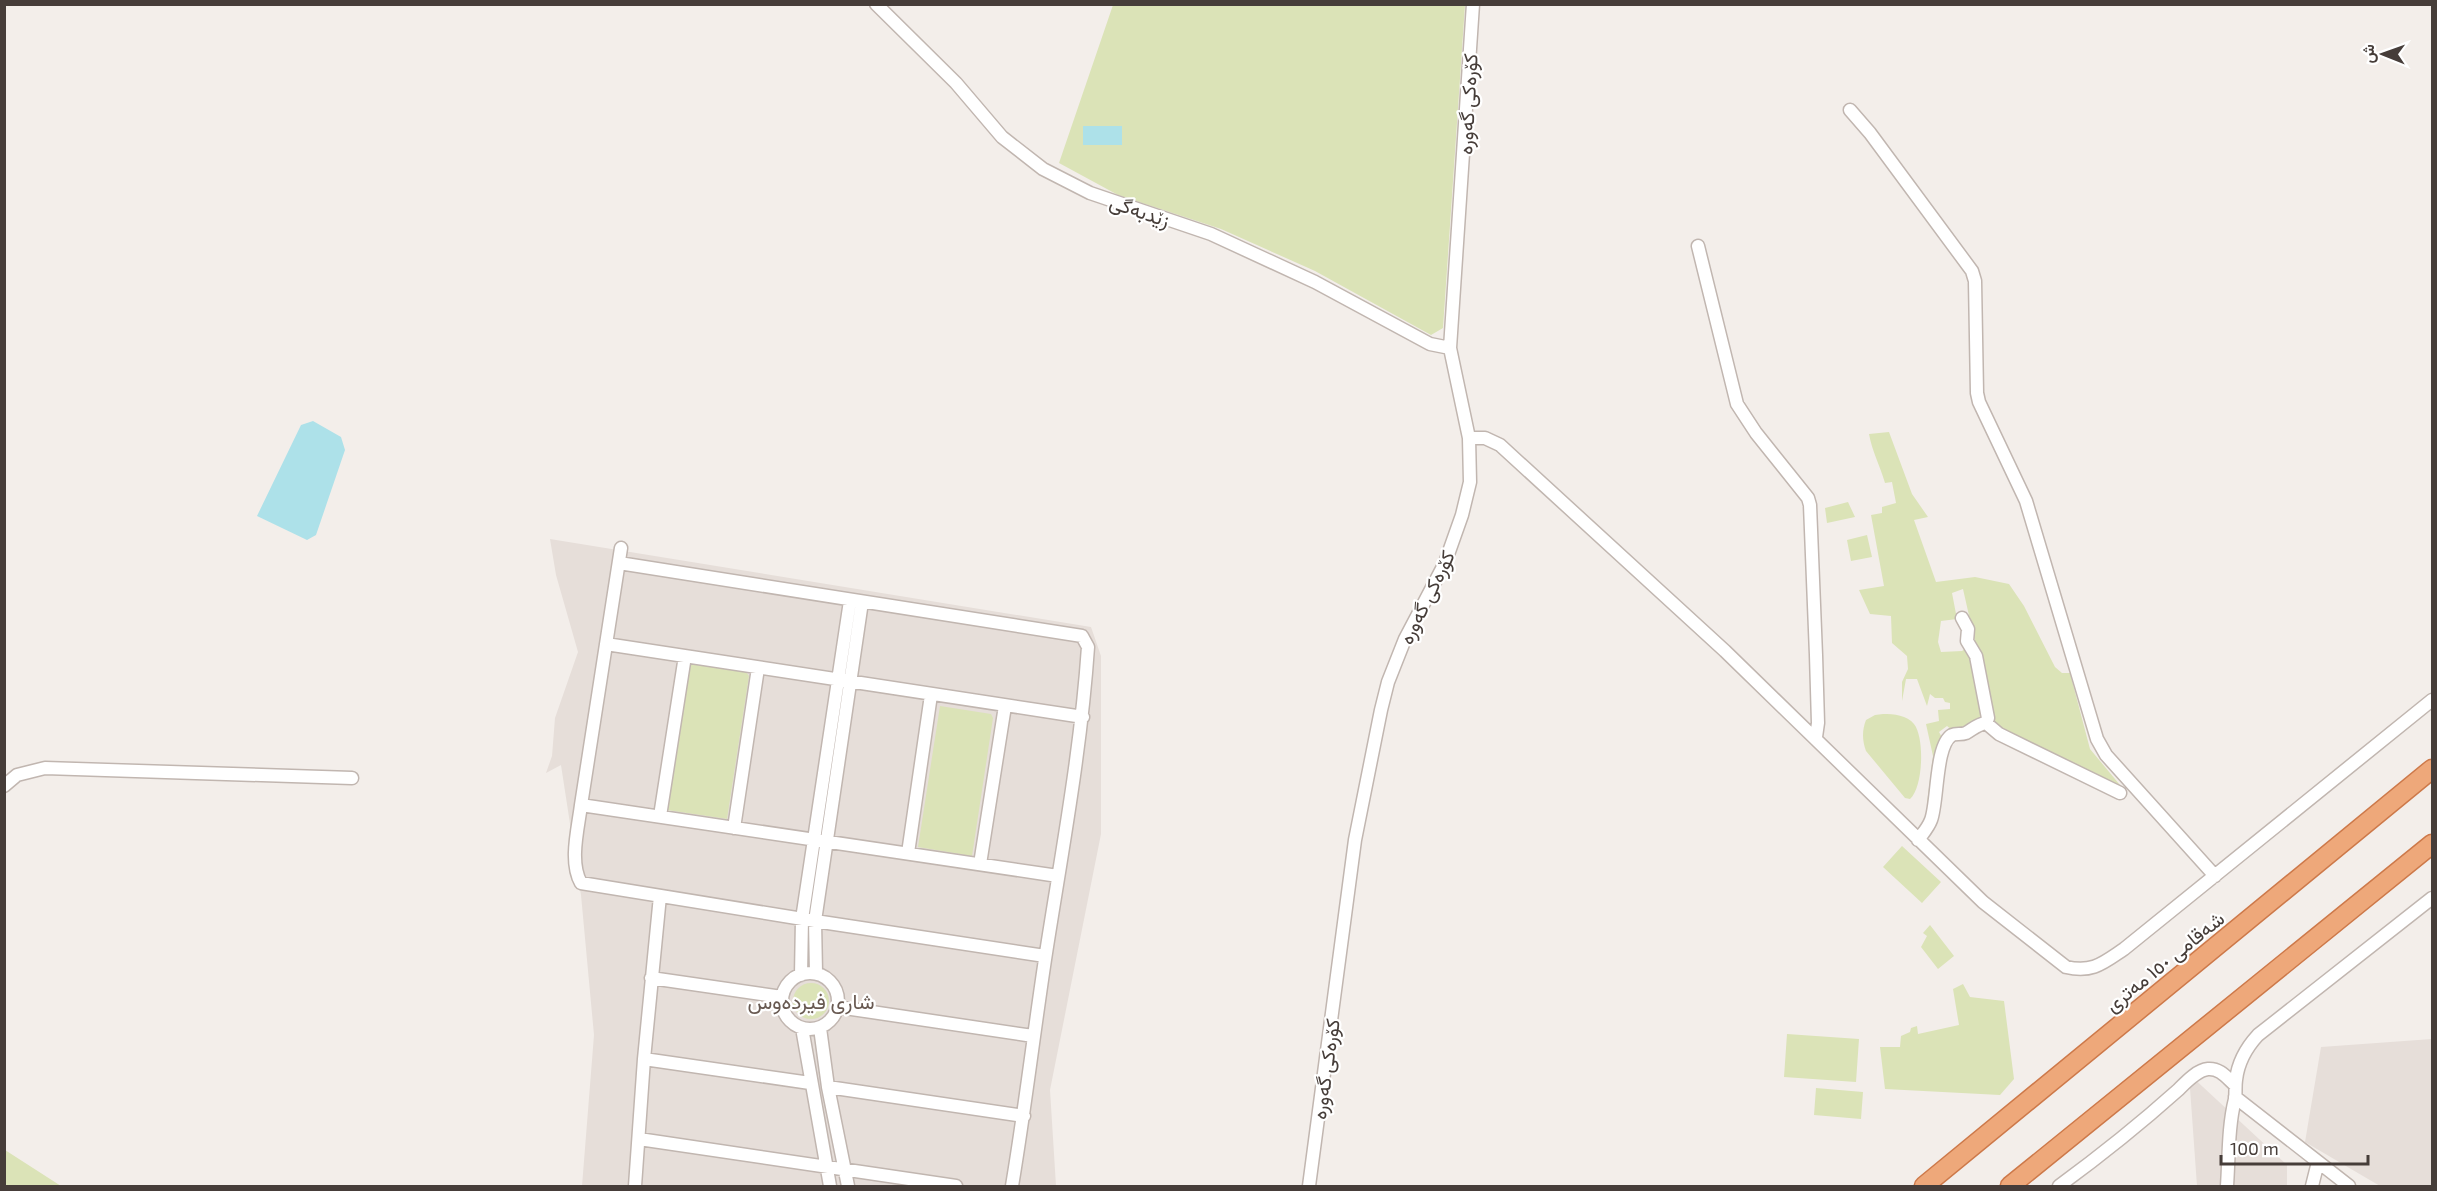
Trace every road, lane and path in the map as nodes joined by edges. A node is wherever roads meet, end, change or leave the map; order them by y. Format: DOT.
graph roads {
  1 [pos="876,4"];
  2 [pos="1473,4"];
  3 [pos="1850,110"];
  4 [pos="1698,246"];
  5 [pos="1450,348"];
  6 [pos="1469,438"];
  7 [pos="621,548"];
  8 [pos="619,564"];
  9 [pos="856,602"];
  10 [pos="1962,618"];
  11 [pos="606,644"];
  12 [pos="685,656"];
  13 [pos="758,668"];
  14 [pos="844,682"];
  15 [pos="932,695"];
  16 [pos="2433,700"];
  17 [pos="1005,706"];
  18 [pos="1083,717"];
  19 [pos="1986,723"];
  20 [pos="1816,737"];
  21 [pos="2433,770"];
  22 [pos="352,778"];
  23 [pos="4,786"];
  24 [pos="2120,793"];
  25 [pos="581,806"];
  26 [pos="660,816"];
  27 [pos="734,828"];
  28 [pos="819,840"];
  29 [pos="1918,840"];
  30 [pos="2433,844"];
  31 [pos="908,853"];
  32 [pos="980,864"];
  33 [pos="1058,876"];
  34 [pos="2215,876"];
  35 [pos="660,896"];
  36 [pos="2433,898"];
  37 [pos="802,919"];
  38 [pos="815,921"];
  39 [pos="1045,956"];
  40 [pos="816,973"];
  41 [pos="801,975"];
  42 [pos="651,978"];
  43 [pos="782,997"];
  44 [pos="838,1007"];
  45 [pos="802,1028"];
  46 [pos="820,1028"];
  47 [pos="1033,1036"];
  48 [pos="644,1059"];
  49 [pos="810,1083"];
  50 [pos="828,1087"];
  51 [pos="2235,1091"];
  52 [pos="1024,1116"];
  53 [pos="639,1139"];
  54 [pos="2318,1162"];
  55 [pos="826,1166"];
  56 [pos="846,1171"];
  57 [pos="635,1186"];
  58 [pos="830,1186"];
  59 [pos="848,1186"];
  60 [pos="956,1186"];
  61 [pos="1012,1186"];
  62 [pos="1309,1186"];
  63 [pos="1924,1186"];
  64 [pos="2010,1186"];
  65 [pos="2059,1186"];
  66 [pos="2227,1186"];
  67 [pos="2312,1186"];
  68 [pos="2349,1186"];
  1 -- 5 [label="street, زێدبەگی"];
  2 -- 5 [label="street, کۆرەکی گەورە"];
  3 -- 34 [label="street"];
  4 -- 20 [label="street"];
  5 -- 6 [label="street, کۆرەکی گەورە"];
  6 -- 20 [label="street"];
  6 -- 62 [label="street, کۆرەکی گەورە"];
  7 -- 8 [label="street"];
  8 -- 9 [label="street"];
  8 -- 11 [label="street"];
  9 -- 14 [label="street"];
  9 -- 18 [label="street"];
  10 -- 19 [label="street"];
  11 -- 12 [label="street"];
  11 -- 25 [label="street"];
  12 -- 13 [label="street"];
  12 -- 26 [label="street"];
  13 -- 14 [label="street"];
  13 -- 27 [label="street"];
  14 -- 15 [label="street"];
  14 -- 28 [label="street"];
  15 -- 17 [label="street"];
  15 -- 31 [label="street"];
  16 -- 34 [label="street"];
  17 -- 18 [label="street"];
  17 -- 32 [label="street"];
  18 -- 33 [label="street"];
  19 -- 24 [label="street"];
  19 -- 29 [label="street"];
  20 -- 29 [label="street"];
  21 -- 63 [label="highway, شەقامی ١٥٠ مەتری"];
  22 -- 23 [label="street"];
  25 -- 26 [label="street"];
  25 -- 35 [label="street"];
  26 -- 27 [label="street"];
  27 -- 28 [label="street"];
  28 -- 31 [label="street"];
  28 -- 37 [label="street"];
  28 -- 38 [label="street"];
  29 -- 34 [label="street"];
  30 -- 64 [label="highway"];
  31 -- 32 [label="street"];
  32 -- 33 [label="street"];
  33 -- 39 [label="street"];
  35 -- 37 [label="street"];
  35 -- 42 [label="street"];
  36 -- 51 [label="street"];
  37 -- 38 [label="street"];
  37 -- 41 [label="street"];
  38 -- 39 [label="street"];
  38 -- 40 [label="street"];
  39 -- 47 [label="street"];
  40 -- 41 [label="street"];
  40 -- 44 [label="street"];
  41 -- 43 [label="street"];
  42 -- 43 [label="street"];
  42 -- 48 [label="street"];
  43 -- 45 [label="street"];
  44 -- 46 [label="street"];
  44 -- 47 [label="street"];
  45 -- 46 [label="street"];
  45 -- 49 [label="street"];
  46 -- 50 [label="street"];
  47 -- 52 [label="street"];
  48 -- 49 [label="street"];
  48 -- 53 [label="street"];
  49 -- 55 [label="street"];
  50 -- 52 [label="street"];
  50 -- 56 [label="street"];
  51 -- 54 [label="street"];
  51 -- 65 [label="street"];
  51 -- 66 [label="street"];
  52 -- 61 [label="street"];
  53 -- 55 [label="street"];
  53 -- 57 [label="street"];
  54 -- 67 [label="street"];
  54 -- 68 [label="street"];
  55 -- 56 [label="street"];
  55 -- 58 [label="street"];
  56 -- 59 [label="street"];
  56 -- 60 [label="street"];
}
